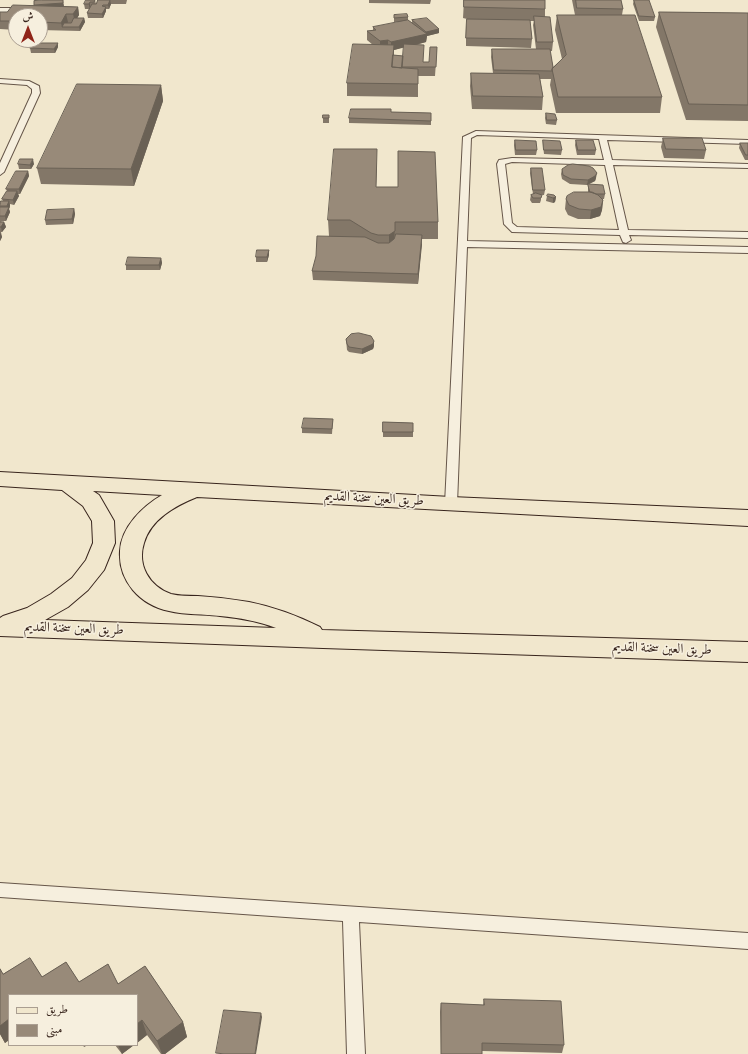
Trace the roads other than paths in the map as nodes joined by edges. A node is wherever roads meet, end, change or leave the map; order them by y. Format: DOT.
graph roads {
  1 [pos="0,81"];
  2 [pos="603,138"];
  3 [pos="748,142"];
  4 [pos="608,162"];
  5 [pos="748,166"];
  6 [pos="0,172"];
  7 [pos="624,233"];
  8 [pos="748,234"];
  9 [pos="462,244"];
  10 [pos="627,248"];
  11 [pos="748,250"];
  12 [pos="0,479"];
  13 [pos="66,482"];
  14 [pos="197,489"];
  15 [pos="451,504"];
  16 [pos="748,518"];
  17 [pos="0,626"];
  18 [pos="323,639"];
  19 [pos="748,652"];
  20 [pos="0,890"];
  21 [pos="351,914"];
  22 [pos="748,941"];
  23 [pos="356,1054"];
  1 -- 6 [label="lane"];
  2 -- 3 [label="lane"];
  2 -- 4 [label="lane"];
  2 -- 9 [label="lane"];
  4 -- 5 [label="lane"];
  4 -- 7 [label="lane"];
  4 -- 7 [label="lane"];
  7 -- 8 [label="lane"];
  7 -- 10 [label="lane"];
  9 -- 10 [label="lane"];
  9 -- 15 [label="lane"];
  10 -- 11 [label="lane"];
  12 -- 13 [label="main road, طريق العين سخنة القديم"];
  13 -- 14 [label="main road, طريق العين سخنة القديم"];
  13 -- 17 [label="main road"];
  14 -- 15 [label="main road, طريق العين سخنة القديم"];
  14 -- 18 [label="main road"];
  15 -- 16 [label="main road, طريق العين سخنة القديم"];
  17 -- 18 [label="main road, طريق العين سخنة القديم"];
  18 -- 19 [label="main road, طريق العين سخنة القديم"];
  20 -- 21 [label="lane"];
  21 -- 22 [label="lane"];
  21 -- 23 [label="lane"];
}
